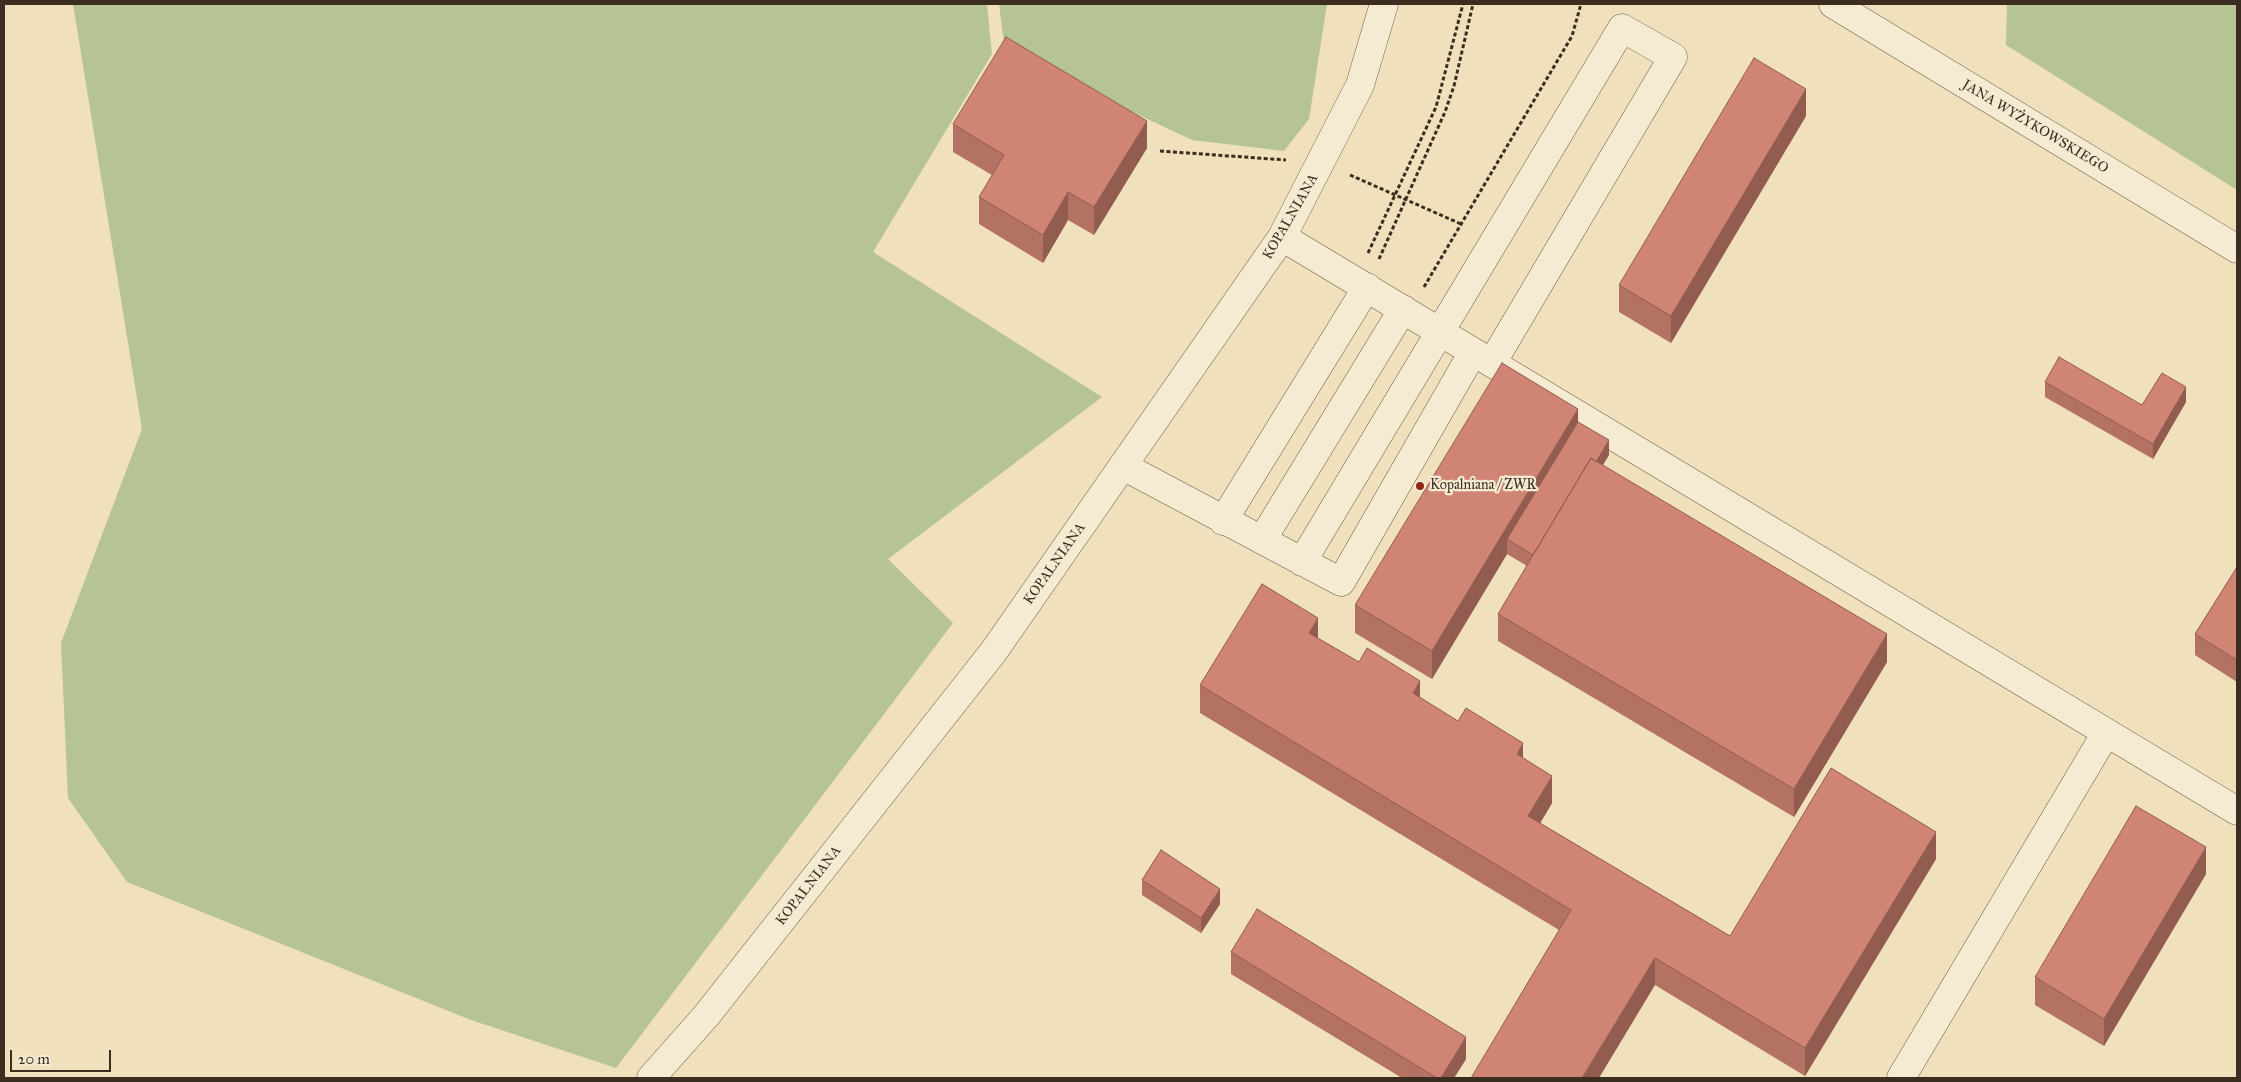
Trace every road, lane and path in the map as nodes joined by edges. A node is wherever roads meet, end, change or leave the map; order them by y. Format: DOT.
graph roads {
  1 [pos="1384,4"];
  2 [pos="1463,4"];
  3 [pos="1473,4"];
  4 [pos="1581,4"];
  5 [pos="1833,4"];
  6 [pos="1282,238"];
  7 [pos="2237,249"];
  8 [pos="1361,284"];
  9 [pos="1423,289"];
  10 [pos="1403,309"];
  11 [pos="1440,331"];
  12 [pos="1483,357"];
  13 [pos="1123,466"];
  14 [pos="1223,521"];
  15 [pos="1262,540"];
  16 [pos="1302,562"];
  17 [pos="2106,733"];
  18 [pos="2237,811"];
  19 [pos="651,1078"];
  20 [pos="1901,1078"];
  1 -- 6 [label="street, KOPALNIANA"];
  2 -- 8 [label="path"];
  3 -- 8 [label="path"];
  4 -- 9 [label="path"];
  5 -- 7 [label="street, JANA WYŻYKOWSKIEGO"];
  6 -- 8 [label="street"];
  6 -- 13 [label="street, KOPALNIANA"];
  8 -- 10 [label="street"];
  8 -- 14 [label="street"];
  10 -- 11 [label="street"];
  10 -- 15 [label="street"];
  11 -- 12 [label="street"];
  11 -- 12 [label="street"];
  11 -- 16 [label="street"];
  12 -- 16 [label="street"];
  12 -- 17 [label="street"];
  13 -- 14 [label="street"];
  13 -- 19 [label="street, KOPALNIANA"];
  14 -- 15 [label="street"];
  15 -- 16 [label="street"];
  17 -- 18 [label="street"];
  17 -- 20 [label="street"];
}
